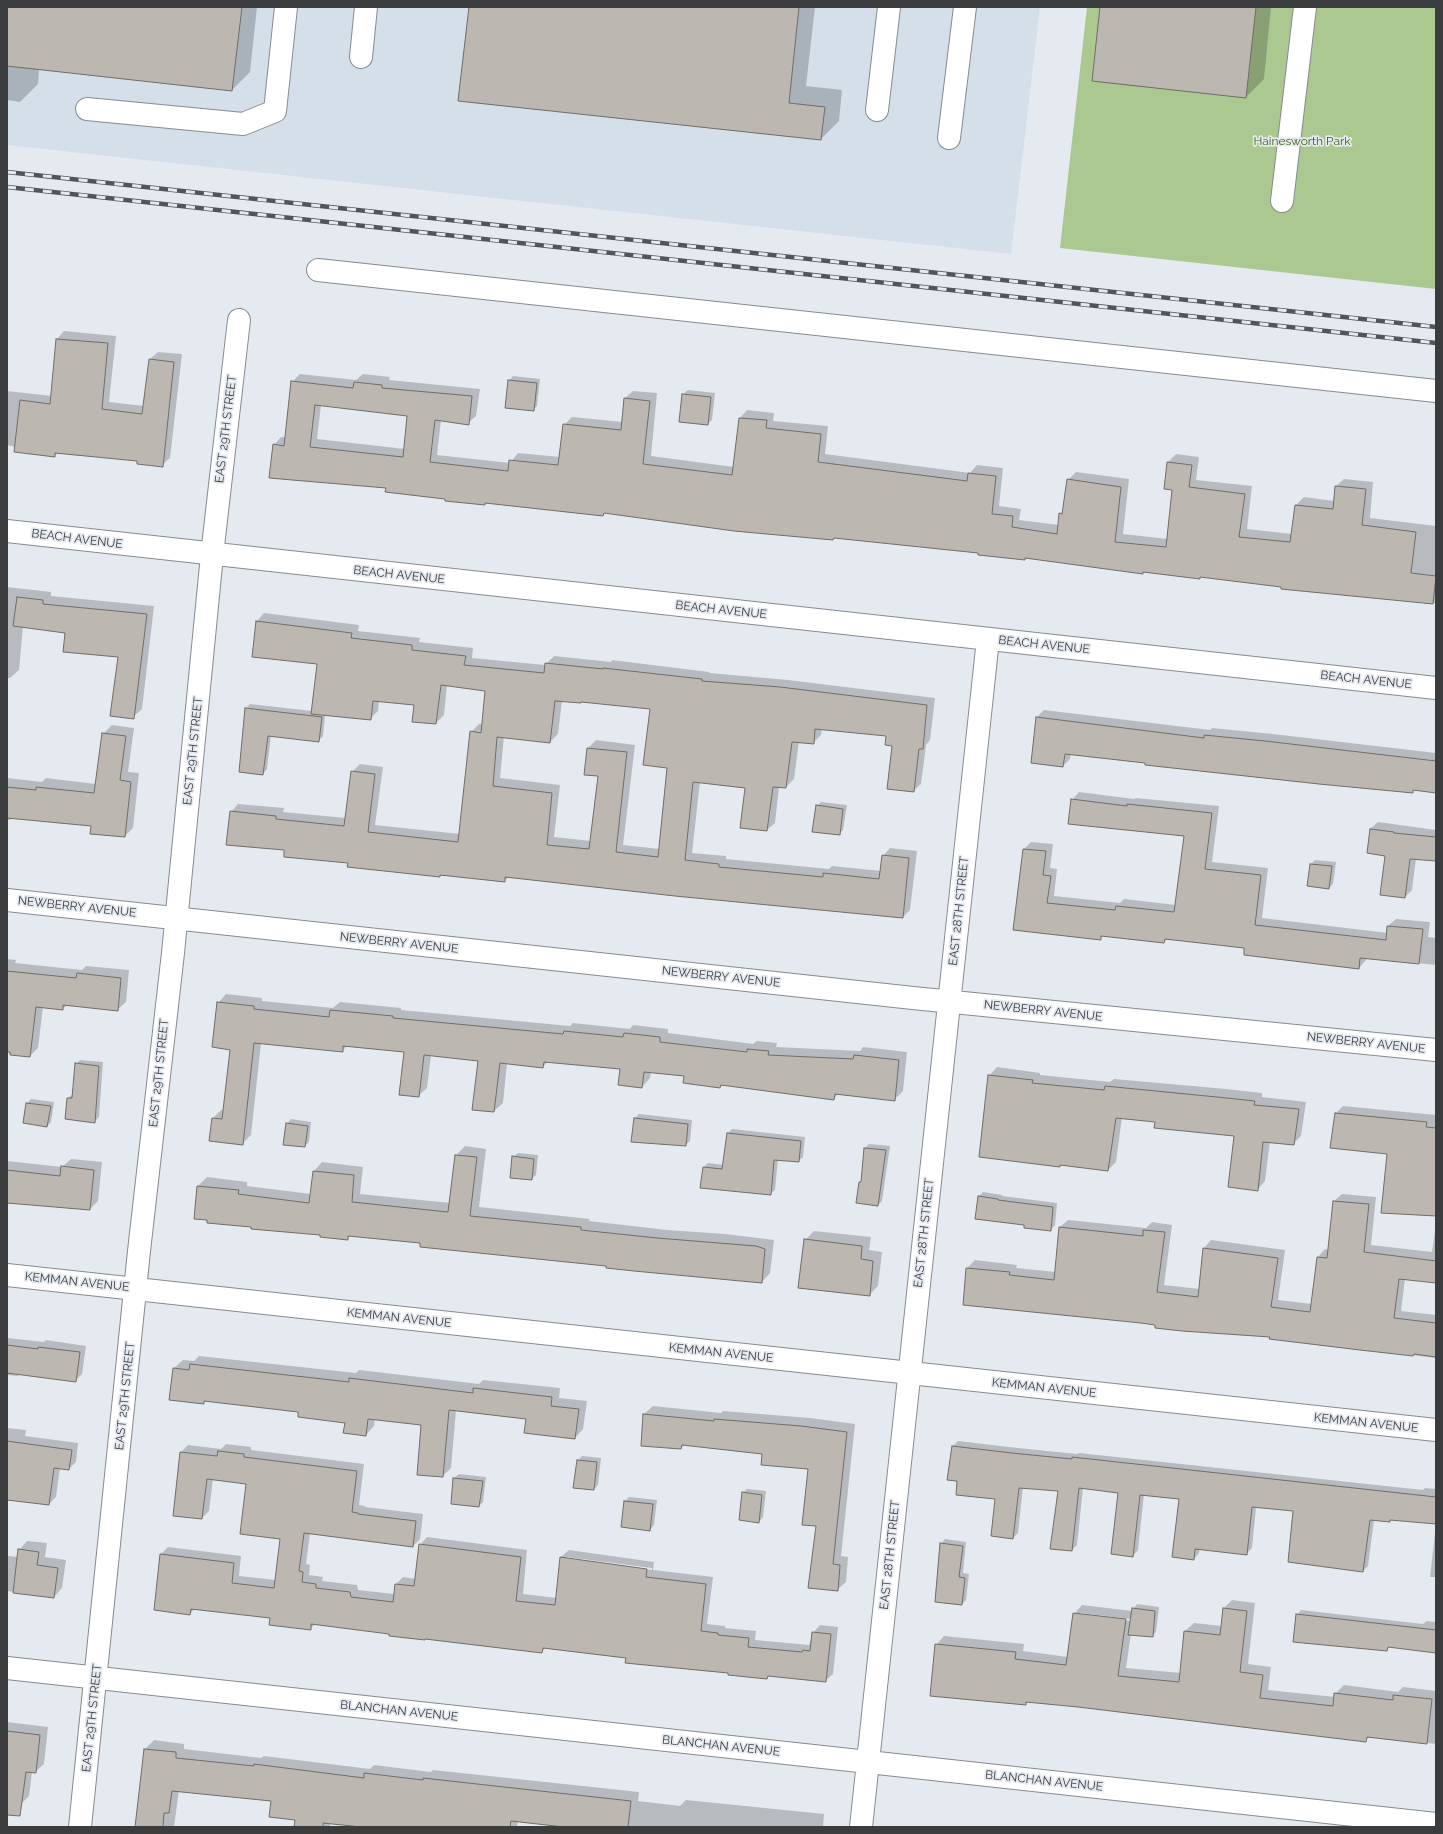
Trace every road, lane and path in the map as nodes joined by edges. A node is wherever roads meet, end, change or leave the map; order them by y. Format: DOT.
graph roads {
  1 [pos="286,7"];
  2 [pos="366,7"];
  3 [pos="889,7"];
  4 [pos="965,7"];
  5 [pos="1305,7"];
  6 [pos="361,57"];
  7 [pos="87,109"];
  8 [pos="877,110"];
  9 [pos="949,138"];
  10 [pos="1282,201"];
  11 [pos="318,270"];
  12 [pos="239,320"];
  13 [pos="1436,391"];
  14 [pos="7,531"];
  15 [pos="212,555"];
  16 [pos="988,639"];
  17 [pos="1436,688"];
  18 [pos="7,900"];
  19 [pos="176,918"];
  20 [pos="949,1002"];
  21 [pos="1436,1050"];
  22 [pos="7,1274"];
  23 [pos="135,1289"];
  24 [pos="909,1373"];
  25 [pos="1436,1430"];
  26 [pos="7,1668"];
  27 [pos="96,1678"];
  28 [pos="868,1762"];
  29 [pos="1436,1824"];
  30 [pos="80,1827"];
  31 [pos="861,1827"];
  1 -- 7 [label="street"];
  2 -- 6 [label="street"];
  3 -- 8 [label="street"];
  4 -- 9 [label="street"];
  5 -- 10 [label="street"];
  11 -- 13 [label="street"];
  12 -- 15 [label="street, EAST 29TH STREET"];
  14 -- 15 [label="street, BEACH AVENUE"];
  15 -- 16 [label="street, BEACH AVENUE"];
  15 -- 19 [label="street, EAST 29TH STREET"];
  16 -- 17 [label="street, BEACH AVENUE"];
  16 -- 20 [label="street, EAST 28TH STREET"];
  18 -- 19 [label="street, NEWBERRY AVENUE"];
  19 -- 20 [label="street, NEWBERRY AVENUE"];
  19 -- 23 [label="street, EAST 29TH STREET"];
  20 -- 21 [label="street, NEWBERRY AVENUE"];
  20 -- 24 [label="street, EAST 28TH STREET"];
  22 -- 23 [label="street, KEMMAN AVENUE"];
  23 -- 24 [label="street, KEMMAN AVENUE"];
  23 -- 27 [label="street, EAST 29TH STREET"];
  24 -- 25 [label="street, KEMMAN AVENUE"];
  24 -- 28 [label="street, EAST 28TH STREET"];
  26 -- 27 [label="street, BLANCHAN AVENUE"];
  27 -- 28 [label="street, BLANCHAN AVENUE"];
  27 -- 30 [label="street, EAST 29TH STREET"];
  28 -- 29 [label="street, BLANCHAN AVENUE"];
  28 -- 31 [label="street, EAST 28TH STREET"];
}
